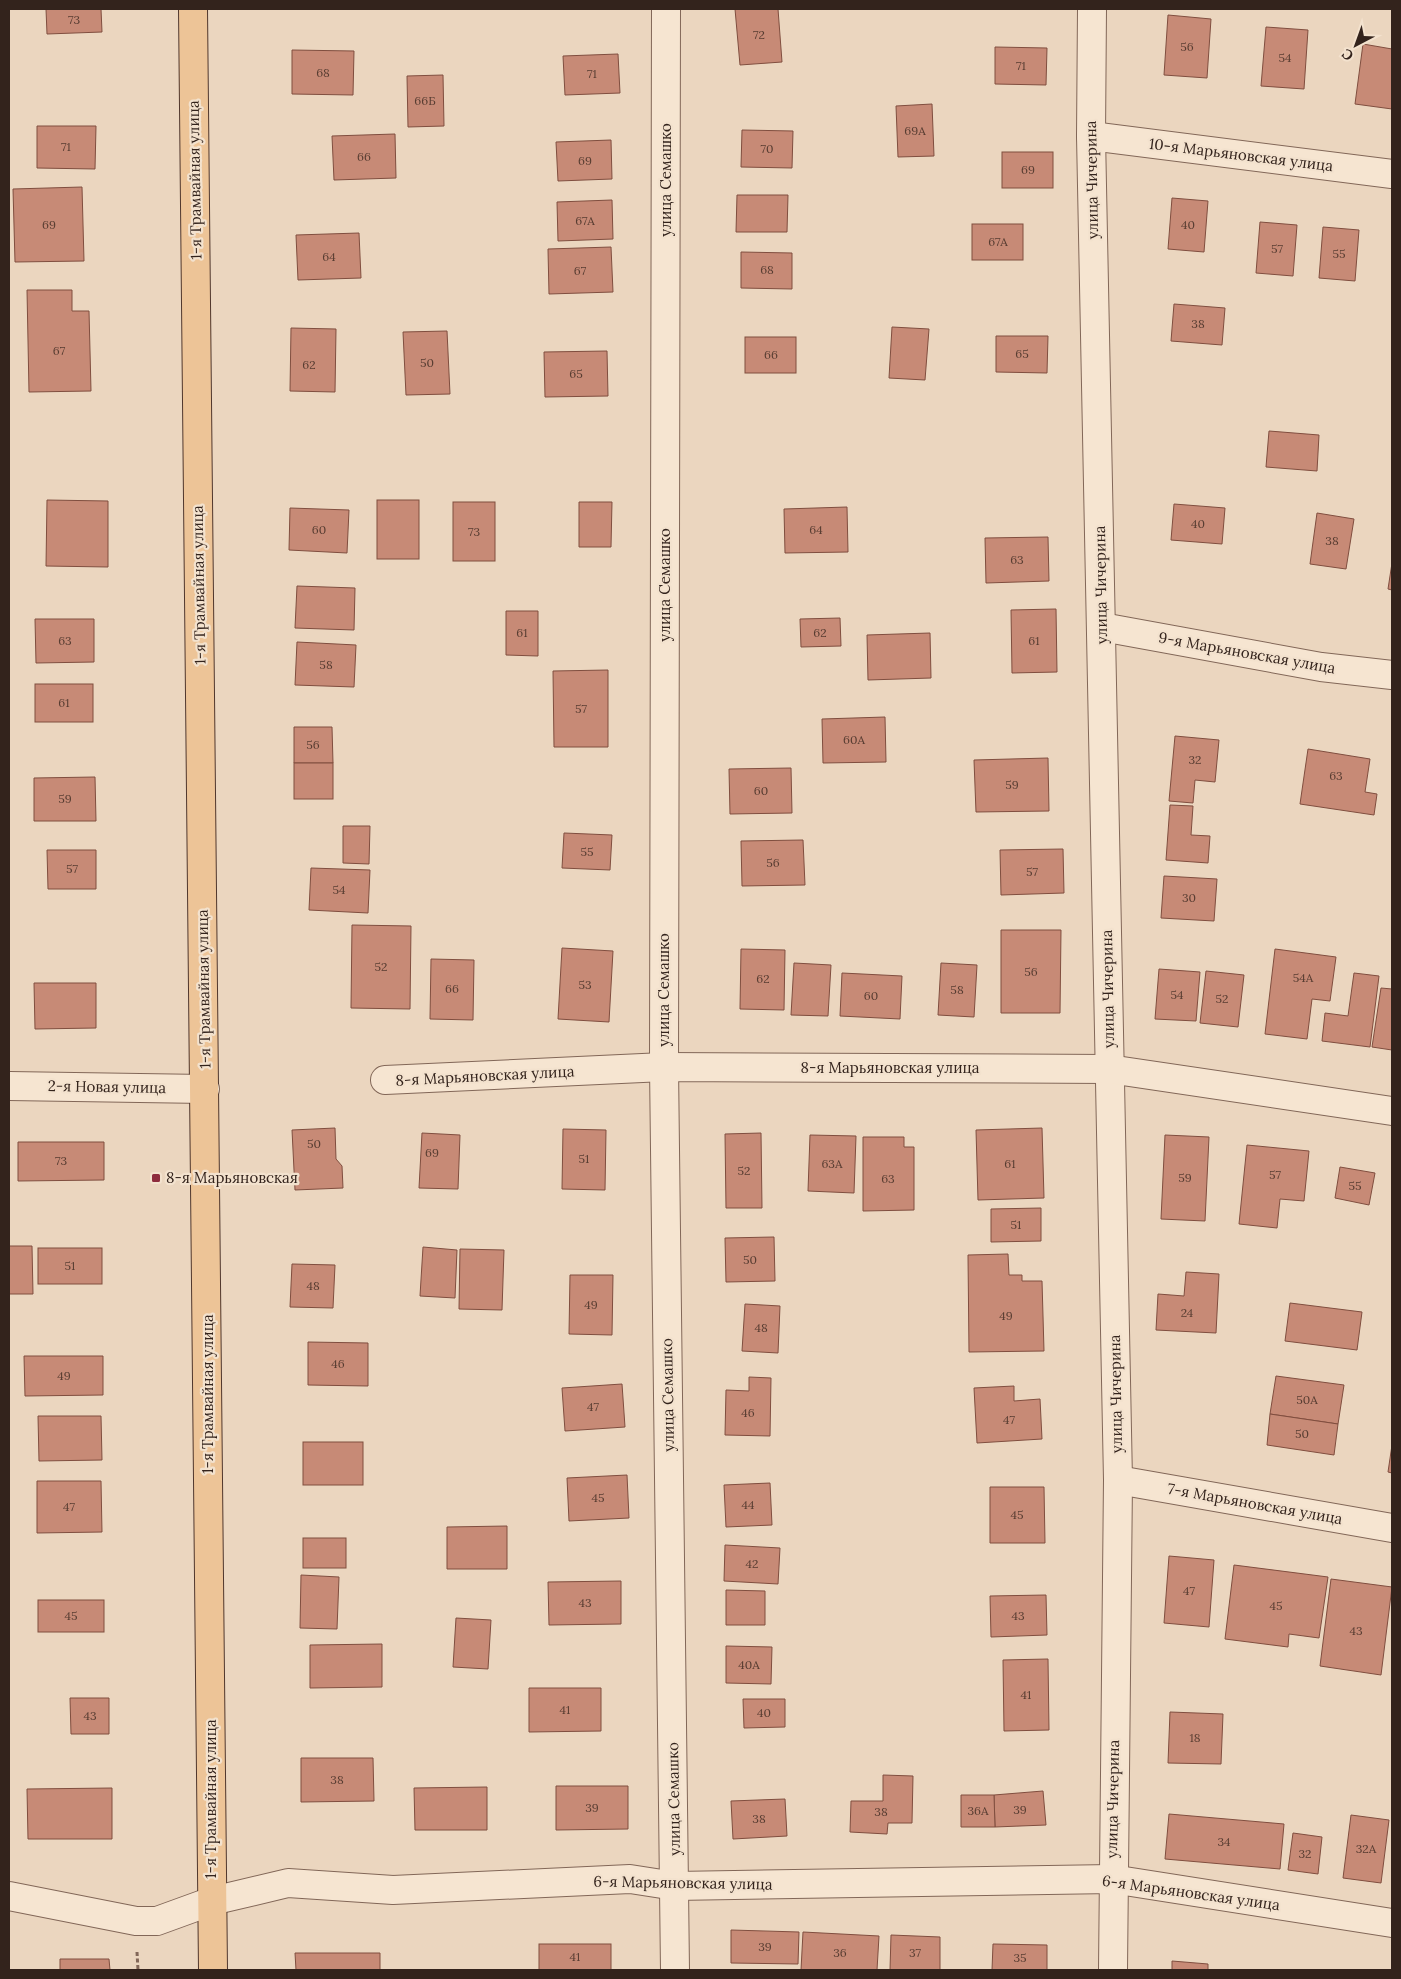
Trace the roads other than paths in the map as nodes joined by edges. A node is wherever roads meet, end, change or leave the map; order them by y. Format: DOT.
graph roads {
  1 [pos="193,9"];
  2 [pos="666,9"];
  3 [pos="1092,9"];
  4 [pos="1091,136"];
  5 [pos="1392,174"];
  6 [pos="1102,627"];
  7 [pos="1392,675"];
  8 [pos="664,1068"];
  9 [pos="1109,1069"];
  10 [pos="385,1080"];
  11 [pos="9,1086"];
  12 [pos="205,1089"];
  13 [pos="1392,1111"];
  14 [pos="1118,1480"];
  15 [pos="1392,1528"];
  16 [pos="1112,1880"];
  17 [pos="675,1886"];
  18 [pos="9,1896"];
  19 [pos="212,1901"];
  20 [pos="1392,1923"];
  21 [pos="213,1970"];
  22 [pos="675,1970"];
  23 [pos="1113,1970"];
  1 -- 12 [label="main road, 1-я Трамвайная улица"];
  2 -- 8 [label="street, улица Семашко"];
  3 -- 4 [label="street, улица Чичерина"];
  4 -- 5 [label="street, 10-я Марьяновская улица"];
  4 -- 6 [label="street, улица Чичерина"];
  6 -- 7 [label="street, 9-я Марьяновская улица"];
  6 -- 9 [label="street, улица Чичерина"];
  8 -- 9 [label="street, 8-я Марьяновская улица"];
  8 -- 10 [label="street, 8-я Марьяновская улица"];
  8 -- 17 [label="street, улица Семашко"];
  9 -- 13 [label="street, 8-я Марьяновская улица"];
  9 -- 14 [label="street, улица Чичерина"];
  11 -- 12 [label="street, 2-я Новая улица"];
  12 -- 19 [label="main road, 1-я Трамвайная улица"];
  14 -- 15 [label="street, 7-я Марьяновская улица"];
  14 -- 16 [label="street, улица Чичерина"];
  16 -- 17 [label="street, 6-я Марьяновская улица"];
  16 -- 20 [label="street, 6-я Марьяновская улица"];
  16 -- 23 [label="street, улица Чичерина"];
  17 -- 19 [label="street, 6-я Марьяновская улица"];
  17 -- 22 [label="street, улица Семашко"];
  18 -- 19 [label="street, 6-я Марьяновская улица"];
  19 -- 21 [label="main road, 1-я Трамвайная улица"];
}
